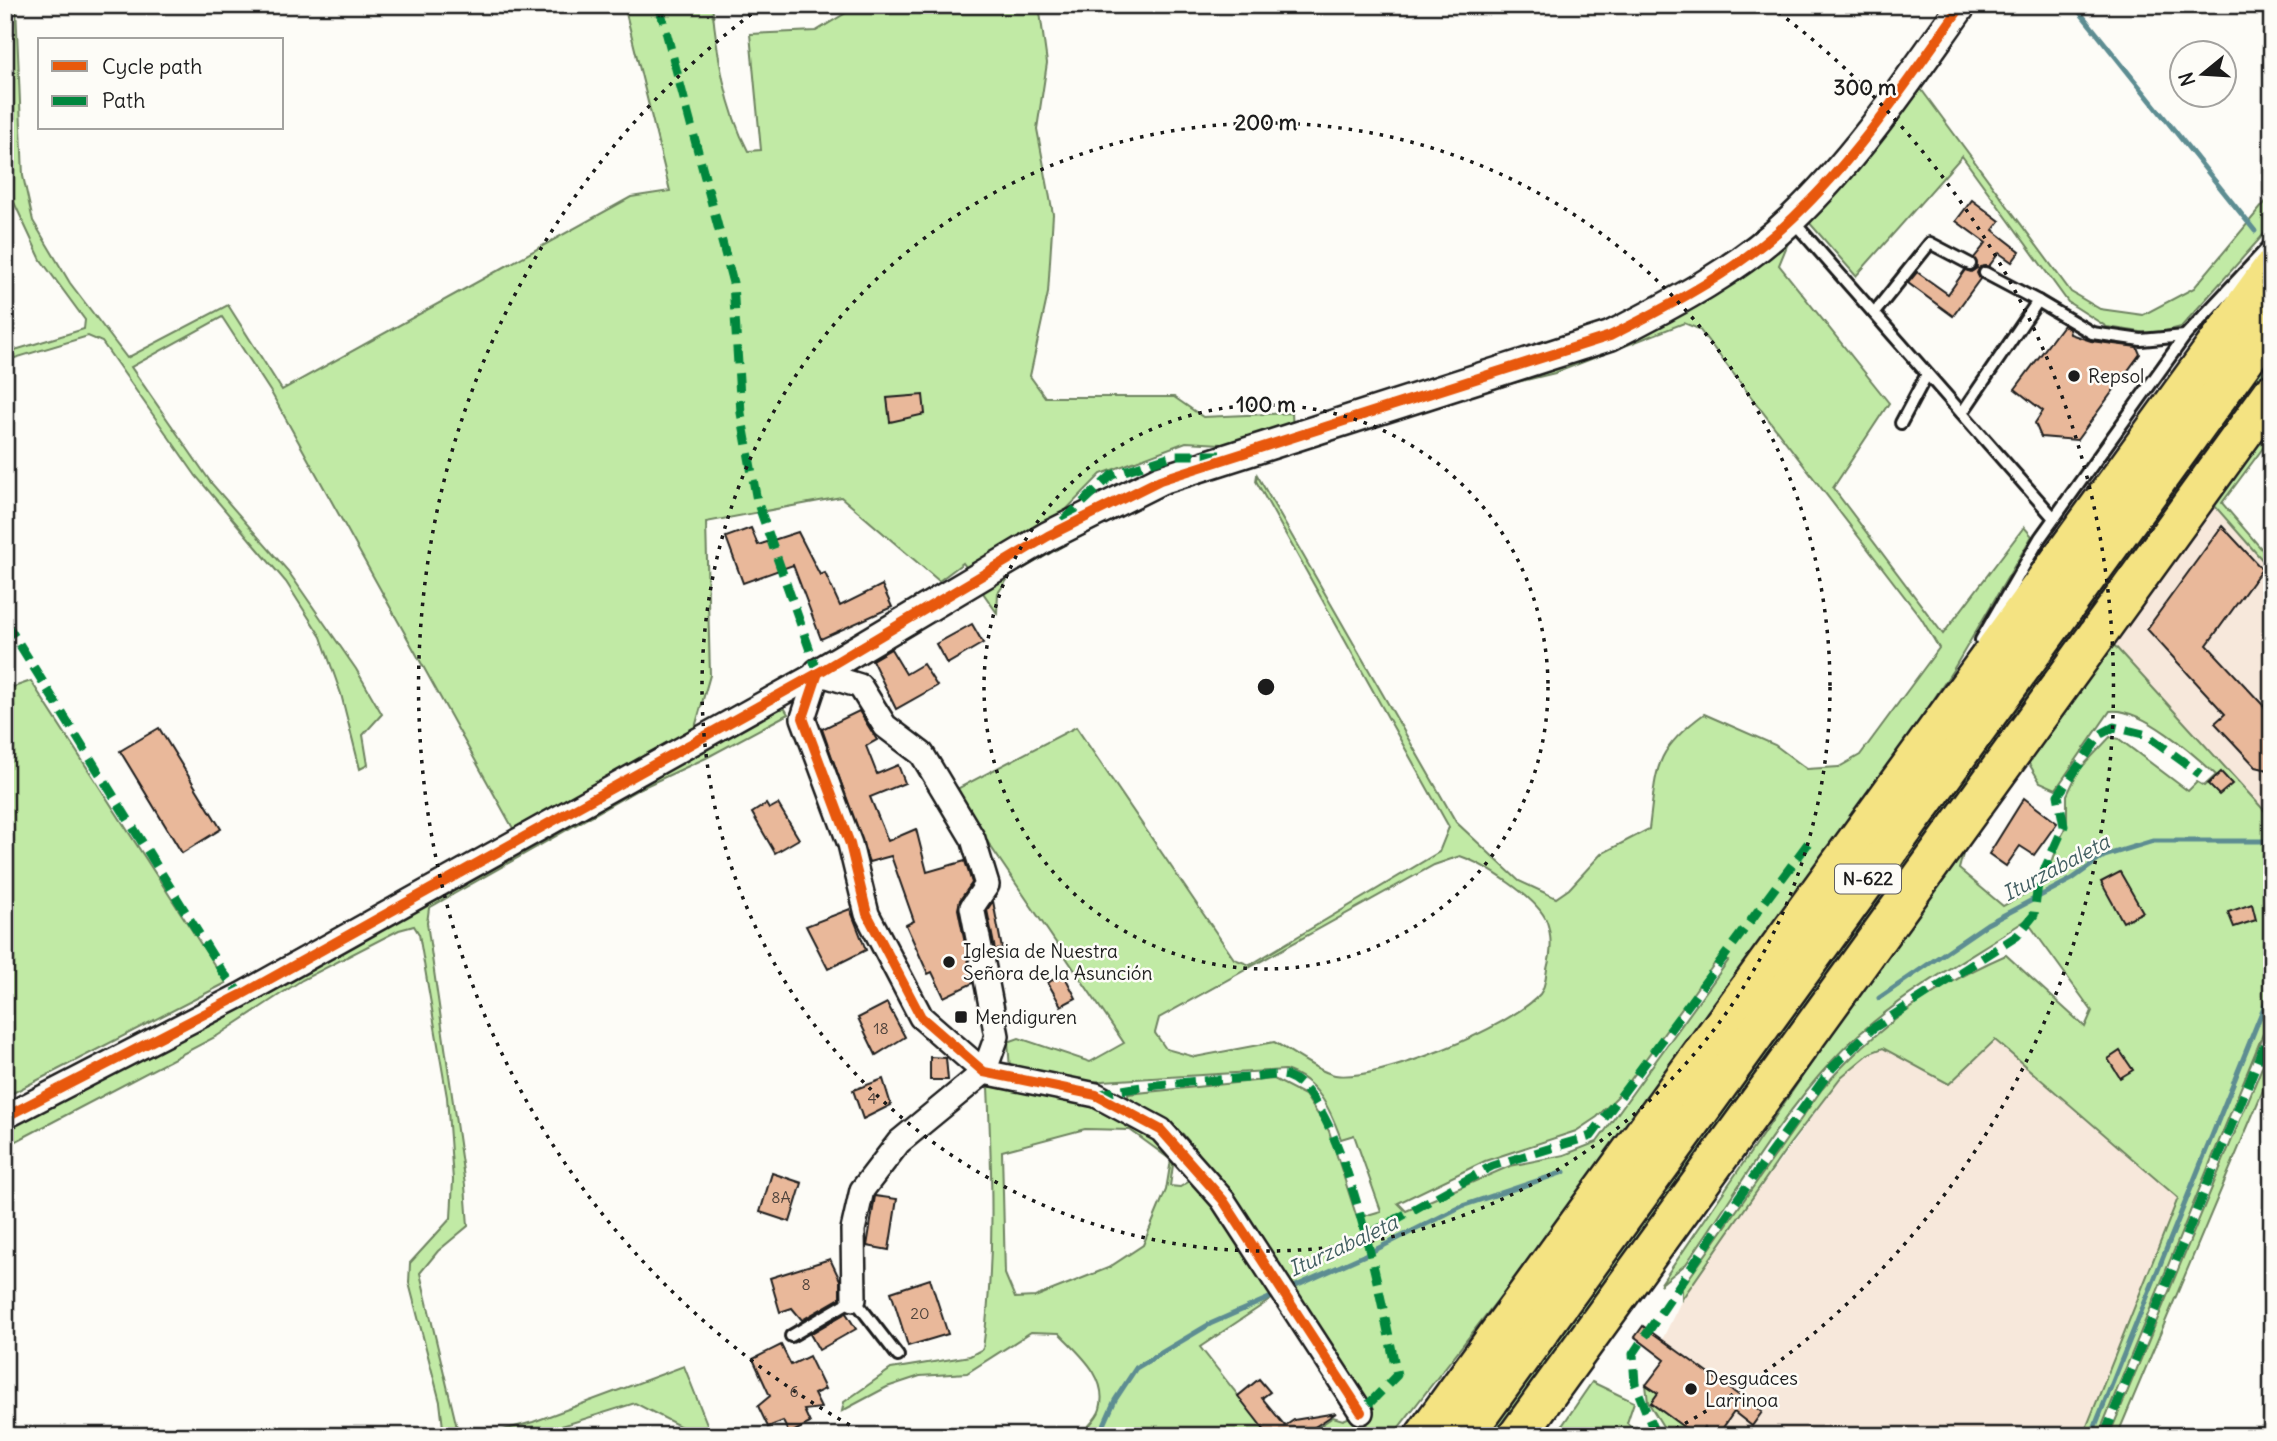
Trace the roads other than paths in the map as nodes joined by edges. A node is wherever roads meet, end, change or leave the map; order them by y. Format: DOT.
graph roads {
  1 [pos="1962,5"];
  2 [pos="1792,220"];
  3 [pos="2272,243"];
  4 [pos="1970,264"];
  5 [pos="2272,268"];
  6 [pos="1985,273"];
  7 [pos="2038,301"];
  8 [pos="1874,313"];
  9 [pos="2272,322"];
  10 [pos="2185,337"];
  11 [pos="1927,374"];
  12 [pos="2272,393"];
  13 [pos="1962,414"];
  14 [pos="1901,423"];
  15 [pos="2054,519"];
  16 [pos="1972,656"];
  17 [pos="818,673"];
  18 [pos="1958,679"];
  19 [pos="1897,785"];
  20 [pos="984,1072"];
  21 [pos="5,1117"];
  22 [pos="854,1299"];
  23 [pos="792,1336"];
  24 [pos="898,1356"];
  25 [pos="1361,1412"];
  26 [pos="1424,1436"];
  27 [pos="1464,1436"];
  28 [pos="1517,1436"];
  1 -- 2 [label="street"];
  2 -- 8 [label="lane"];
  2 -- 17 [label="street"];
  3 -- 10 [label="lane"];
  4 -- 8 [label="lane"];
  5 -- 19 [label="highway"];
  6 -- 7 [label="lane"];
  7 -- 10 [label="lane"];
  7 -- 13 [label="lane"];
  8 -- 11 [label="lane"];
  9 -- 27 [label="highway, N-622"];
  10 -- 15 [label="lane"];
  11 -- 13 [label="lane"];
  11 -- 14 [label="lane"];
  12 -- 28 [label="highway, N-622"];
  13 -- 15 [label="lane"];
  15 -- 16 [label="lane"];
  17 -- 20 [label="street"];
  17 -- 20 [label="street"];
  17 -- 21 [label="street"];
  18 -- 19 [label="lane"];
  19 -- 26 [label="highway"];
  20 -- 22 [label="street"];
  20 -- 25 [label="street"];
  22 -- 23 [label="lane"];
  22 -- 24 [label="lane"];
}
